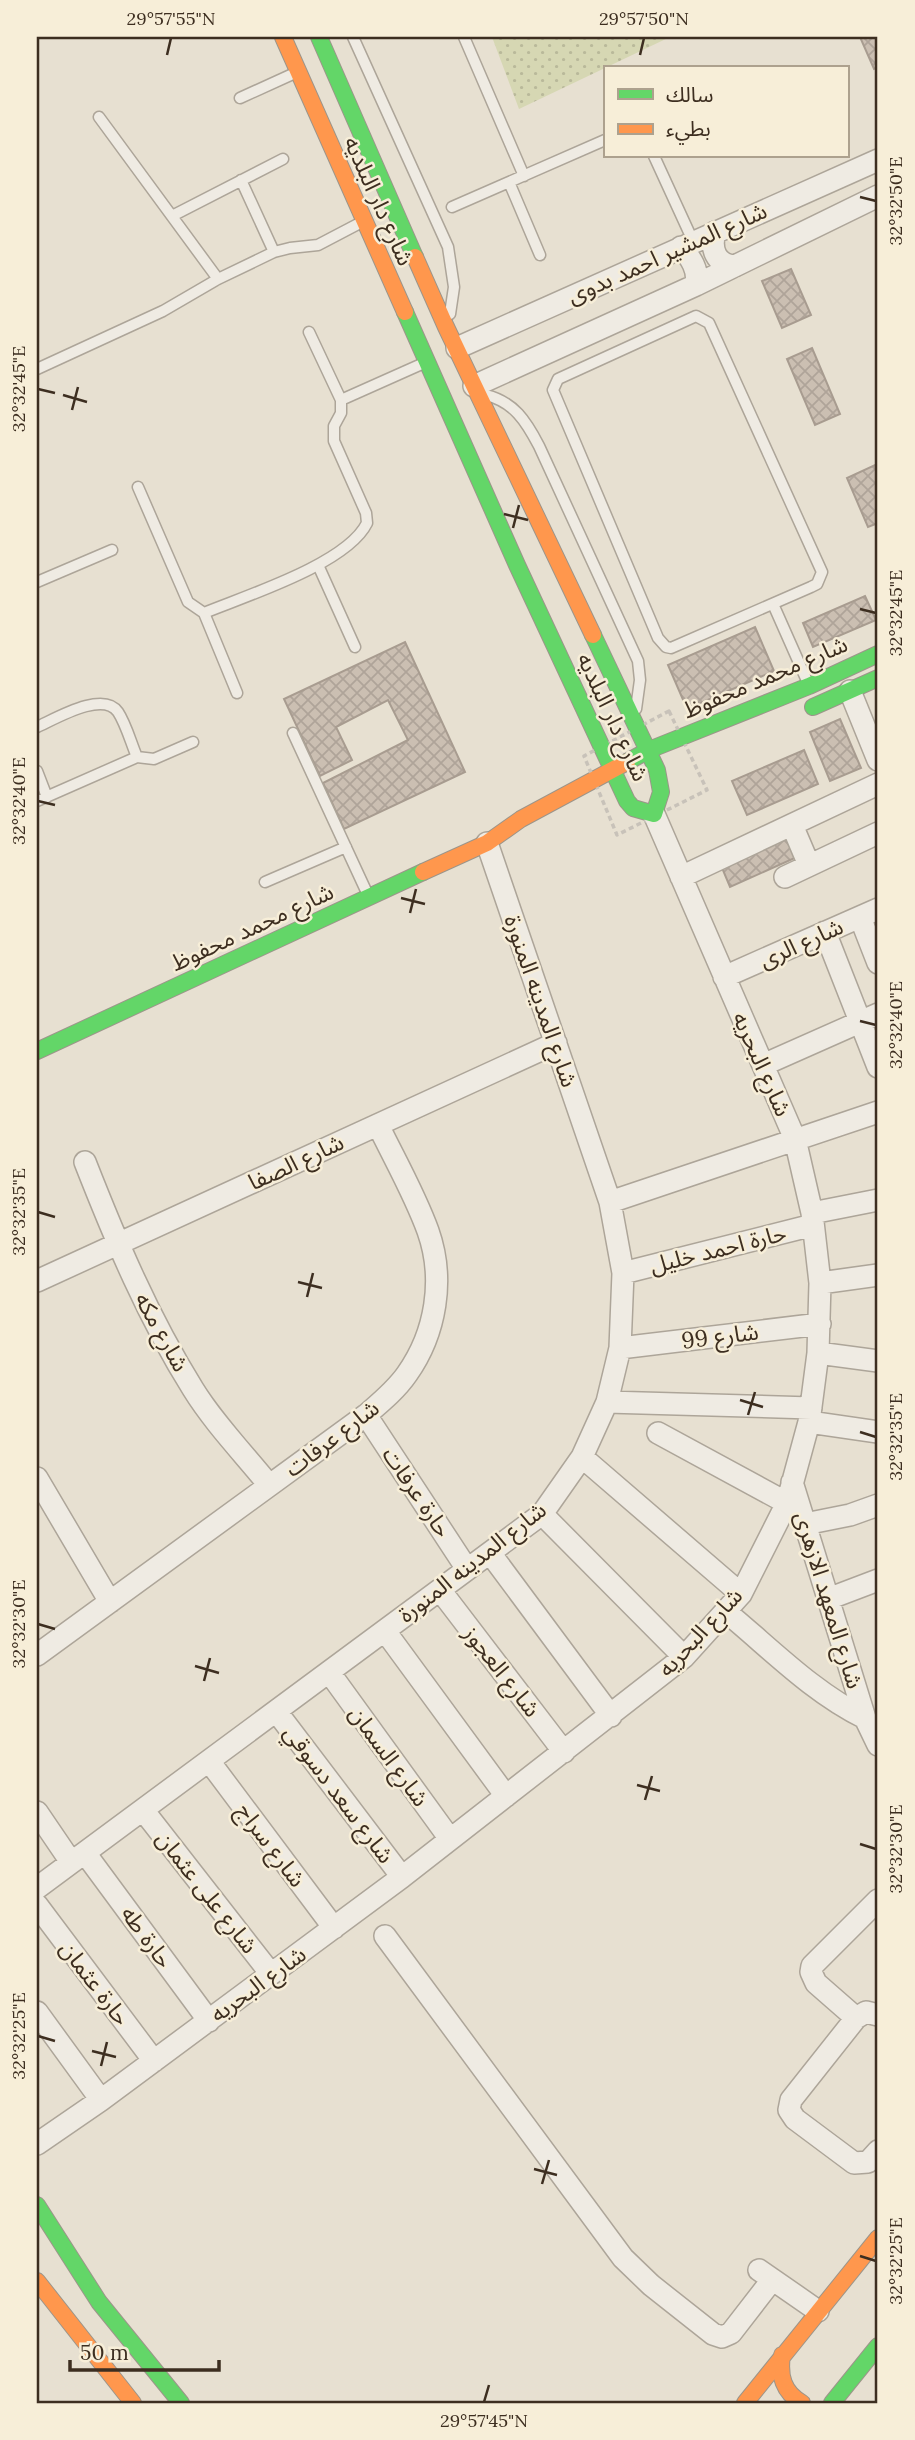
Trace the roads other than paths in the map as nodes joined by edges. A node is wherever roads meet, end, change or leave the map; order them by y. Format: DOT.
graph roads {
  1 [pos="283,37"];
  2 [pos="319,37"];
  3 [pos="352,37"];
  4 [pos="464,37"];
  5 [pos="298,72"];
  6 [pos="240,98"];
  7 [pos="329,102"];
  8 [pos="99,117"];
  9 [pos="604,140"];
  10 [pos="655,158"];
  11 [pos="283,159"];
  12 [pos="878,160"];
  13 [pos="524,176"];
  14 [pos="242,180"];
  15 [pos="509,182"];
  16 [pos="878,196"];
  17 [pos="452,207"];
  18 [pos="172,216"];
  19 [pos="363,221"];
  20 [pos="715,232"];
  21 [pos="687,244"];
  22 [pos="274,252"];
  23 [pos="540,255"];
  24 [pos="735,266"];
  25 [pos="218,279"];
  26 [pos="696,285"];
  27 [pos="446,327"];
  28 [pos="309,332"];
  29 [pos="457,348"];
  30 [pos="426,362"];
  31 [pos="37,369"];
  32 [pos="476,390"];
  33 [pos="341,400"];
  34 [pos="138,486"];
  35 [pos="112,550"];
  36 [pos="534,556"];
  37 [pos="318,565"];
  38 [pos="37,582"];
  39 [pos="773,604"];
  40 [pos="204,613"];
  41 [pos="355,647"];
  42 [pos="878,654"];
  43 [pos="878,678"];
  44 [pos="809,686"];
  45 [pos="850,691"];
  46 [pos="237,693"];
  47 [pos="774,700"];
  48 [pos="634,718"];
  49 [pos="37,727"];
  50 [pos="293,733"];
  51 [pos="193,741"];
  52 [pos="649,750"];
  53 [pos="137,757"];
  54 [pos="878,760"];
  55 [pos="613,770"];
  56 [pos="37,771"];
  57 [pos="640,780"];
  58 [pos="878,785"];
  59 [pos="42,799"];
  60 [pos="653,814"];
  61 [pos="792,825"];
  62 [pos="878,833"];
  63 [pos="527,836"];
  64 [pos="487,844"];
  65 [pos="346,847"];
  66 [pos="809,866"];
  67 [pos="681,877"];
  68 [pos="785,877"];
  69 [pos="265,882"];
  70 [pos="369,898"];
  71 [pos="869,913"];
  72 [pos="825,932"];
  73 [pos="878,963"];
  74 [pos="724,977"];
  75 [pos="869,1018"];
  76 [pos="556,1043"];
  77 [pos="37,1051"];
  78 [pos="763,1065"];
  79 [pos="878,1067"];
  80 [pos="878,1112"];
  81 [pos="378,1125"];
  82 [pos="795,1139"];
  83 [pos="85,1162"];
  84 [pos="878,1200"];
  85 [pos="610,1202"];
  86 [pos="812,1219"];
  87 [pos="117,1244"];
  88 [pos="623,1273"];
  89 [pos="878,1275"];
  90 [pos="37,1281"];
  91 [pos="820,1283"];
  92 [pos="820,1324"];
  93 [pos="620,1348"];
  94 [pos="818,1353"];
  95 [pos="878,1361"];
  96 [pos="607,1402"];
  97 [pos="366,1415"];
  98 [pos="810,1415"];
  99 [pos="878,1432"];
  100 [pos="658,1433"];
  101 [pos="582,1457"];
  102 [pos="37,1478"];
  103 [pos="268,1485"];
  104 [pos="789,1493"];
  105 [pos="878,1505"];
  106 [pos="542,1514"];
  107 [pos="805,1524"];
  108 [pos="490,1553"];
  109 [pos="467,1569"];
  110 [pos="878,1580"];
  111 [pos="440,1590"];
  112 [pos="741,1594"];
  113 [pos="828,1599"];
  114 [pos="110,1602"];
  115 [pos="725,1611"];
  116 [pos="385,1631"];
  117 [pos="37,1655"];
  118 [pos="684,1657"];
  119 [pos="329,1672"];
  120 [pos="276,1711"];
  121 [pos="611,1716"];
  122 [pos="865,1717"];
  123 [pos="878,1745"];
  124 [pos="564,1752"];
  125 [pos="209,1761"];
  126 [pos="506,1796"];
  127 [pos="143,1810"];
  128 [pos="37,1812"];
  129 [pos="450,1839"];
  130 [pos="78,1858"];
  131 [pos="402,1877"];
  132 [pos="37,1888"];
  133 [pos="878,1900"];
  134 [pos="37,1905"];
  135 [pos="334,1928"];
  136 [pos="385,1936"];
  137 [pos="271,1974"];
  138 [pos="37,2012"];
  139 [pos="878,2015"];
  140 [pos="856,2018"];
  141 [pos="209,2021"];
  142 [pos="154,2061"];
  143 [pos="101,2099"];
  144 [pos="37,2144"];
  145 [pos="878,2151"];
  146 [pos="37,2205"];
  147 [pos="878,2238"];
  148 [pos="37,2281"];
  149 [pos="818,2311"];
  150 [pos="878,2346"];
  151 [pos="782,2355"];
  152 [pos="133,2403"];
  153 [pos="181,2403"];
  154 [pos="745,2403"];
  155 [pos="802,2403"];
  156 [pos="832,2403"];
  1 -- 5 [label="street, شارع دار البلديه"];
  2 -- 7 [label="street, شارع دار البلديه"];
  3 -- 27 [label="lane"];
  4 -- 13 [label="lane"];
  5 -- 6 [label="lane"];
  5 -- 7 [label="street, شارع دار البلديه"];
  7 -- 19 [label="street, شارع دار البلديه"];
  7 -- 27 [label="street, شارع دار البلديه"];
  8 -- 18 [label="lane"];
  9 -- 13 [label="lane"];
  10 -- 21 [label="lane"];
  11 -- 14 [label="lane"];
  12 -- 20 [label="street, شارع المشير احمد بدوى"];
  13 -- 15 [label="lane"];
  14 -- 18 [label="lane"];
  14 -- 22 [label="lane"];
  15 -- 17 [label="lane"];
  15 -- 23 [label="lane"];
  16 -- 24 [label="street, شارع المشير احمد بدوى"];
  18 -- 25 [label="lane"];
  19 -- 22 [label="lane"];
  19 -- 30 [label="street, شارع دار البلديه"];
  20 -- 21 [label="street, شارع المشير احمد بدوى"];
  20 -- 24 [label="street"];
  21 -- 26 [label="street"];
  21 -- 29 [label="street, شارع المشير احمد بدوى"];
  22 -- 25 [label="lane"];
  24 -- 26 [label="street, شارع المشير احمد بدوى"];
  25 -- 31 [label="lane"];
  26 -- 32 [label="street, شارع المشير احمد بدوى"];
  27 -- 29 [label="street, شارع دار البلديه"];
  28 -- 33 [label="lane"];
  29 -- 32 [label="street, شارع دار البلديه"];
  30 -- 33 [label="lane"];
  30 -- 36 [label="street, شارع دار البلديه"];
  32 -- 36 [label="street, شارع دار البلديه"];
  32 -- 48 [label="lane"];
  33 -- 37 [label="lane"];
  34 -- 40 [label="lane"];
  35 -- 38 [label="lane"];
  36 -- 48 [label="street, شارع دار البلديه"];
  36 -- 55 [label="street, شارع دار البلديه"];
  37 -- 40 [label="lane"];
  37 -- 41 [label="lane"];
  39 -- 39 [label="lane"];
  39 -- 44 [label="lane"];
  40 -- 46 [label="lane"];
  42 -- 44 [label="street, شارع محمد محفوظ"];
  43 -- 45 [label="street, شارع محمد محفوظ"];
  44 -- 47 [label="street, شارع محمد محفوظ"];
  45 -- 47 [label="street, شارع محمد محفوظ"];
  45 -- 54 [label="street"];
  47 -- 52 [label="street, شارع محمد محفوظ"];
  48 -- 52 [label="street, شارع دار البلديه"];
  49 -- 53 [label="lane"];
  50 -- 65 [label="lane"];
  51 -- 53 [label="lane"];
  52 -- 55 [label="street, شارع محمد محفوظ"];
  52 -- 57 [label="street, شارع دار البلديه"];
  53 -- 59 [label="lane"];
  55 -- 57 [label="street, شارع دار البلديه"];
  55 -- 64 [label="street, شارع محمد محفوظ"];
  56 -- 59 [label="lane"];
  57 -- 60 [label="street, شارع دار البلديه"];
  57 -- 60 [label="street, شارع دار البلديه"];
  58 -- 61 [label="street"];
  60 -- 67 [label="street, شارع البحريه"];
  61 -- 66 [label="street"];
  61 -- 67 [label="street"];
  62 -- 66 [label="street"];
  63 -- 64 [label="street, شارع محمد محفوظ"];
  64 -- 70 [label="street, شارع محمد محفوظ"];
  64 -- 76 [label="street, شارع المدينه المنورة"];
  65 -- 69 [label="lane"];
  65 -- 70 [label="lane"];
  66 -- 68 [label="street"];
  67 -- 74 [label="street, شارع البحريه"];
  70 -- 77 [label="street, شارع محمد محفوظ"];
  71 -- 72 [label="street, شارع الرى"];
  71 -- 73 [label="street"];
  72 -- 74 [label="street, شارع الرى"];
  72 -- 75 [label="street"];
  74 -- 78 [label="street, شارع البحريه"];
  75 -- 78 [label="street"];
  75 -- 79 [label="street"];
  76 -- 81 [label="street, شارع الصفا"];
  76 -- 85 [label="street, شارع المدينه المنورة"];
  78 -- 82 [label="street, شارع البحريه"];
  80 -- 82 [label="street"];
  81 -- 87 [label="street, شارع الصفا"];
  81 -- 97 [label="street, شارع عرفات"];
  82 -- 85 [label="street"];
  82 -- 86 [label="street, شارع البحريه"];
  83 -- 87 [label="street, شارع مكه"];
  84 -- 86 [label="street, حارة احمد خليل"];
  85 -- 88 [label="street, شارع المدينه المنورة"];
  86 -- 88 [label="street, حارة احمد خليل"];
  86 -- 91 [label="street, شارع البحريه"];
  87 -- 90 [label="street, شارع الصفا"];
  87 -- 103 [label="street, شارع مكه"];
  88 -- 93 [label="street, شارع المدينه المنورة"];
  89 -- 91 [label="street"];
  91 -- 92 [label="street, شارع البحريه"];
  92 -- 93 [label="street, شارع 99"];
  92 -- 94 [label="street, شارع البحريه"];
  93 -- 96 [label="street, شارع المدينه المنورة"];
  94 -- 95 [label="street"];
  94 -- 98 [label="street, شارع البحريه"];
  96 -- 98 [label="street"];
  96 -- 101 [label="street, شارع المدينه المنورة"];
  97 -- 103 [label="street, شارع عرفات"];
  97 -- 109 [label="street, حارة عرفات"];
  98 -- 99 [label="street"];
  98 -- 104 [label="street, شارع البحريه"];
  100 -- 104 [label="street"];
  101 -- 106 [label="street, شارع المدينه المنورة"];
  101 -- 112 [label="street"];
  102 -- 114 [label="street"];
  103 -- 114 [label="street, شارع عرفات"];
  104 -- 107 [label="street, شارع المعهد الازهرى"];
  104 -- 112 [label="street, شارع البحريه"];
  105 -- 107 [label="street"];
  106 -- 108 [label="street, شارع المدينه المنورة"];
  106 -- 118 [label="street"];
  107 -- 113 [label="street, شارع المعهد الازهرى"];
  108 -- 109 [label="street, شارع المدينه المنورة"];
  108 -- 121 [label="street"];
  109 -- 111 [label="street, شارع المدينه المنورة"];
  110 -- 113 [label="street"];
  111 -- 116 [label="street, شارع المدينه المنورة"];
  111 -- 124 [label="street, شارع العجوز"];
  112 -- 115 [label="street, شارع البحريه"];
  113 -- 122 [label="street, شارع المعهد الازهرى"];
  114 -- 117 [label="street, شارع عرفات"];
  115 -- 118 [label="street, شارع البحريه"];
  115 -- 122 [label="street, شارع المعهد الازهرى"];
  116 -- 119 [label="street, شارع المدينه المنورة"];
  116 -- 126 [label="street"];
  118 -- 121 [label="street, شارع البحريه"];
  119 -- 120 [label="street, شارع المدينه المنورة"];
  119 -- 129 [label="street, شارع السمان"];
  120 -- 125 [label="street, شارع المدينه المنورة"];
  120 -- 131 [label="street, شارع سعد دسوقي"];
  121 -- 124 [label="street, شارع البحريه"];
  122 -- 123 [label="street, شارع المعهد الازهرى"];
  124 -- 126 [label="street, شارع البحريه"];
  125 -- 127 [label="street, شارع المدينه المنورة"];
  125 -- 135 [label="street, شارع سراج"];
  126 -- 129 [label="street, شارع البحريه"];
  127 -- 130 [label="street, شارع المدينه المنورة"];
  127 -- 137 [label="street, شارع على عثمان"];
  128 -- 130 [label="street, حارة طه"];
  129 -- 131 [label="street, شارع البحريه"];
  130 -- 132 [label="street, شارع المدينه المنورة"];
  130 -- 141 [label="street, حارة طه"];
  131 -- 135 [label="street, شارع البحريه"];
  133 -- 140 [label="street"];
  134 -- 142 [label="street, حارة عثمان"];
  135 -- 137 [label="street, شارع البحريه"];
  136 -- 149 [label="street"];
  137 -- 141 [label="street, شارع البحريه"];
  138 -- 143 [label="street"];
  139 -- 140 [label="street"];
  140 -- 145 [label="street"];
  141 -- 142 [label="street, شارع البحريه"];
  142 -- 143 [label="street, شارع البحريه"];
  143 -- 144 [label="street, شارع البحريه"];
  146 -- 153 [label="street"];
  147 -- 149 [label="street"];
  148 -- 152 [label="street"];
  149 -- 151 [label="street"];
  150 -- 156 [label="street"];
  151 -- 154 [label="street"];
  151 -- 155 [label="street"];
}
